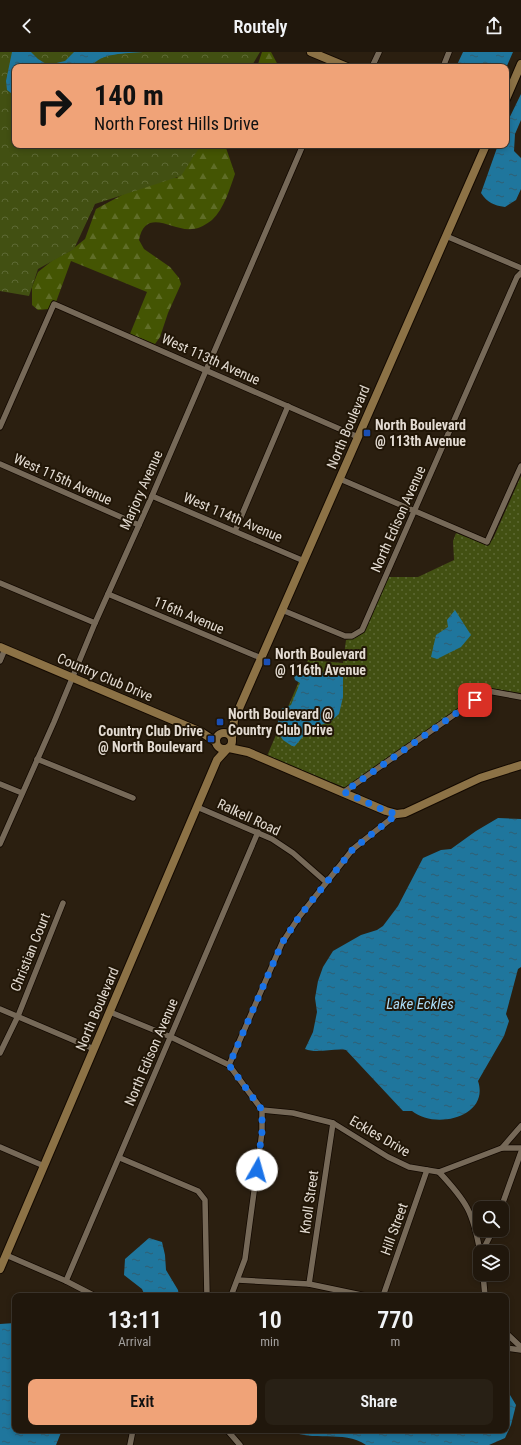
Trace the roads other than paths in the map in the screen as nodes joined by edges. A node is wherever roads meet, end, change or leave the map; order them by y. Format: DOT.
graph roads {
  1 [pos="312,52"];
  2 [pos="379,52"];
  3 [pos="450,52"];
  4 [pos="335,64"];
  5 [pos="373,64"];
  6 [pos="444,64"];
  7 [pos="521,64"];
  8 [pos="509,92"];
  9 [pos="302,148"];
  10 [pos="485,148"];
  11 [pos="446,236"];
  12 [pos="521,268"];
  13 [pos="521,273"];
  14 [pos="206,370"];
  15 [pos="288,406"];
  16 [pos="0,427"];
  17 [pos="358,437"];
  18 [pos="0,464"];
  19 [pos="521,466"];
  20 [pos="340,479"];
  21 [pos="152,496"];
  22 [pos="414,511"];
  23 [pos="139,525"];
  24 [pos="235,531"];
  25 [pos="304,561"];
  26 [pos="0,583"];
  27 [pos="108,594"];
  28 [pos="282,610"];
  29 [pos="95,623"];
  30 [pos="3,648"];
  31 [pos="261,658"];
  32 [pos="0,661"];
  33 [pos="72,678"];
  34 [pos="521,697"];
  35 [pos="234,720"];
  36 [pos="219,739"];
  37 [pos="232,739"];
  38 [pos="228,749"];
  39 [pos="248,752"];
  40 [pos="37,759"];
  41 [pos="217,760"];
  42 [pos="521,765"];
  43 [pos="0,784"];
  44 [pos="344,792"];
  45 [pos="22,793"];
  46 [pos="133,798"];
  47 [pos="197,807"];
  48 [pos="397,814"];
  49 [pos="258,832"];
  50 [pos="0,844"];
  51 [pos="326,882"];
  52 [pos="63,903"];
  53 [pos="0,1009"];
  54 [pos="110,1012"];
  55 [pos="18,1016"];
  56 [pos="171,1037"];
  57 [pos="94,1049"];
  58 [pos="0,1053"];
  59 [pos="229,1065"];
  60 [pos="262,1110"];
  61 [pos="333,1124"];
  62 [pos="521,1126"];
  63 [pos="0,1147"];
  64 [pos="502,1148"];
  65 [pos="521,1148"];
  66 [pos="521,1152"];
  67 [pos="120,1158"];
  68 [pos="44,1166"];
  69 [pos="428,1170"];
  70 [pos="439,1172"];
  71 [pos="504,1201"];
  72 [pos="480,1245"];
  73 [pos="6,1255"];
  74 [pos="0,1269"];
  75 [pos="238,1280"];
  76 [pos="66,1281"];
  77 [pos="484,1281"];
  78 [pos="310,1284"];
  79 [pos="89,1293"];
  80 [pos="207,1293"];
  81 [pos="232,1293"];
  82 [pos="352,1293"];
  83 [pos="383,1293"];
  84 [pos="485,1293"];
  85 [pos="509,1336"];
  86 [pos="509,1348"];
  87 [pos="521,1348"];
  88 [pos="132,1433"];
  89 [pos="230,1433"];
  90 [pos="130,1445"];
  91 [pos="240,1445"];
  1 -- 4 [label="street"];
  2 -- 5 [label="street"];
  3 -- 6 [label="street"];
  7 -- 8 [label="street"];
  9 -- 14 [label="street, Marjory Avenue"];
  10 -- 11 [label="street, North Boulevard"];
  11 -- 12 [label="street"];
  11 -- 17 [label="street, North Boulevard"];
  13 -- 22 [label="street, North Edison Avenue"];
  14 -- 15 [label="street, West 113th Avenue"];
  14 -- 16 [label="street, West 113th Avenue"];
  14 -- 21 [label="street, Marjory Avenue"];
  15 -- 17 [label="street, West 113th Avenue"];
  15 -- 24 [label="street"];
  17 -- 20 [label="street, North Boulevard"];
  18 -- 23 [label="street, West 115th Avenue"];
  19 -- 22 [label="street"];
  20 -- 22 [label="street"];
  20 -- 25 [label="street, North Boulevard"];
  21 -- 23 [label="street, Marjory Avenue"];
  21 -- 24 [label="street, West 114th Avenue"];
  22 -- 28 [label="street, North Edison Avenue"];
  23 -- 27 [label="street, Marjory Avenue"];
  24 -- 25 [label="street, West 114th Avenue"];
  25 -- 28 [label="street, North Boulevard"];
  26 -- 29 [label="street"];
  27 -- 29 [label="street, Marjory Avenue"];
  27 -- 31 [label="street, 116th Avenue"];
  28 -- 31 [label="street, North Boulevard"];
  29 -- 33 [label="street, Marjory Avenue"];
  30 -- 32 [label="street"];
  30 -- 33 [label="street, Country Club Drive"];
  31 -- 35 [label="street, North Boulevard"];
  33 -- 36 [label="street, Country Club Drive"];
  33 -- 40 [label="street, Marjory Avenue"];
  34 -- 44 [label="street"];
  35 -- 36 [label="street, North Boulevard"];
  35 -- 37 [label="street, North Boulevard"];
  36 -- 37 [label="street"];
  36 -- 38 [label="street"];
  36 -- 41 [label="street, North Boulevard"];
  37 -- 38 [label="street"];
  37 -- 39 [label="street"];
  38 -- 39 [label="street"];
  38 -- 41 [label="street, North Boulevard"];
  39 -- 44 [label="street"];
  40 -- 45 [label="street, Marjory Avenue"];
  40 -- 46 [label="street"];
  41 -- 47 [label="street, North Boulevard"];
  42 -- 48 [label="street"];
  43 -- 45 [label="street"];
  44 -- 48 [label="street"];
  45 -- 50 [label="street, Marjory Avenue"];
  47 -- 49 [label="street, Ralkell Road"];
  47 -- 54 [label="street, North Boulevard"];
  48 -- 51 [label="street"];
  49 -- 51 [label="street, Ralkell Road"];
  49 -- 56 [label="street, North Edison Avenue"];
  51 -- 59 [label="street"];
  52 -- 55 [label="street, Christian Court"];
  53 -- 55 [label="street"];
  54 -- 56 [label="street"];
  54 -- 57 [label="street, North Boulevard"];
  55 -- 57 [label="street"];
  55 -- 58 [label="street, Christian Court"];
  56 -- 59 [label="street"];
  56 -- 67 [label="street, North Edison Avenue"];
  57 -- 68 [label="street, North Boulevard"];
  59 -- 60 [label="street"];
  60 -- 61 [label="street, Eckles Drive"];
  60 -- 75 [label="street"];
  61 -- 69 [label="street, Eckles Drive"];
  61 -- 78 [label="street, Knoll Street"];
  62 -- 64 [label="street"];
  63 -- 68 [label="street"];
  64 -- 65 [label="street"];
  64 -- 70 [label="street"];
  66 -- 71 [label="street"];
  67 -- 76 [label="street, North Edison Avenue"];
  67 -- 80 [label="street"];
  68 -- 73 [label="street, North Boulevard"];
  69 -- 70 [label="street, Eckles Drive"];
  69 -- 83 [label="street, Hill Street"];
  70 -- 72 [label="street"];
  73 -- 74 [label="street, North Boulevard"];
  73 -- 76 [label="street"];
  75 -- 78 [label="street"];
  75 -- 81 [label="street"];
  76 -- 79 [label="street"];
  77 -- 84 [label="street"];
  78 -- 82 [label="street"];
  85 -- 87 [label="street"];
  86 -- 87 [label="street"];
  88 -- 90 [label="street"];
  89 -- 91 [label="street"];
}
